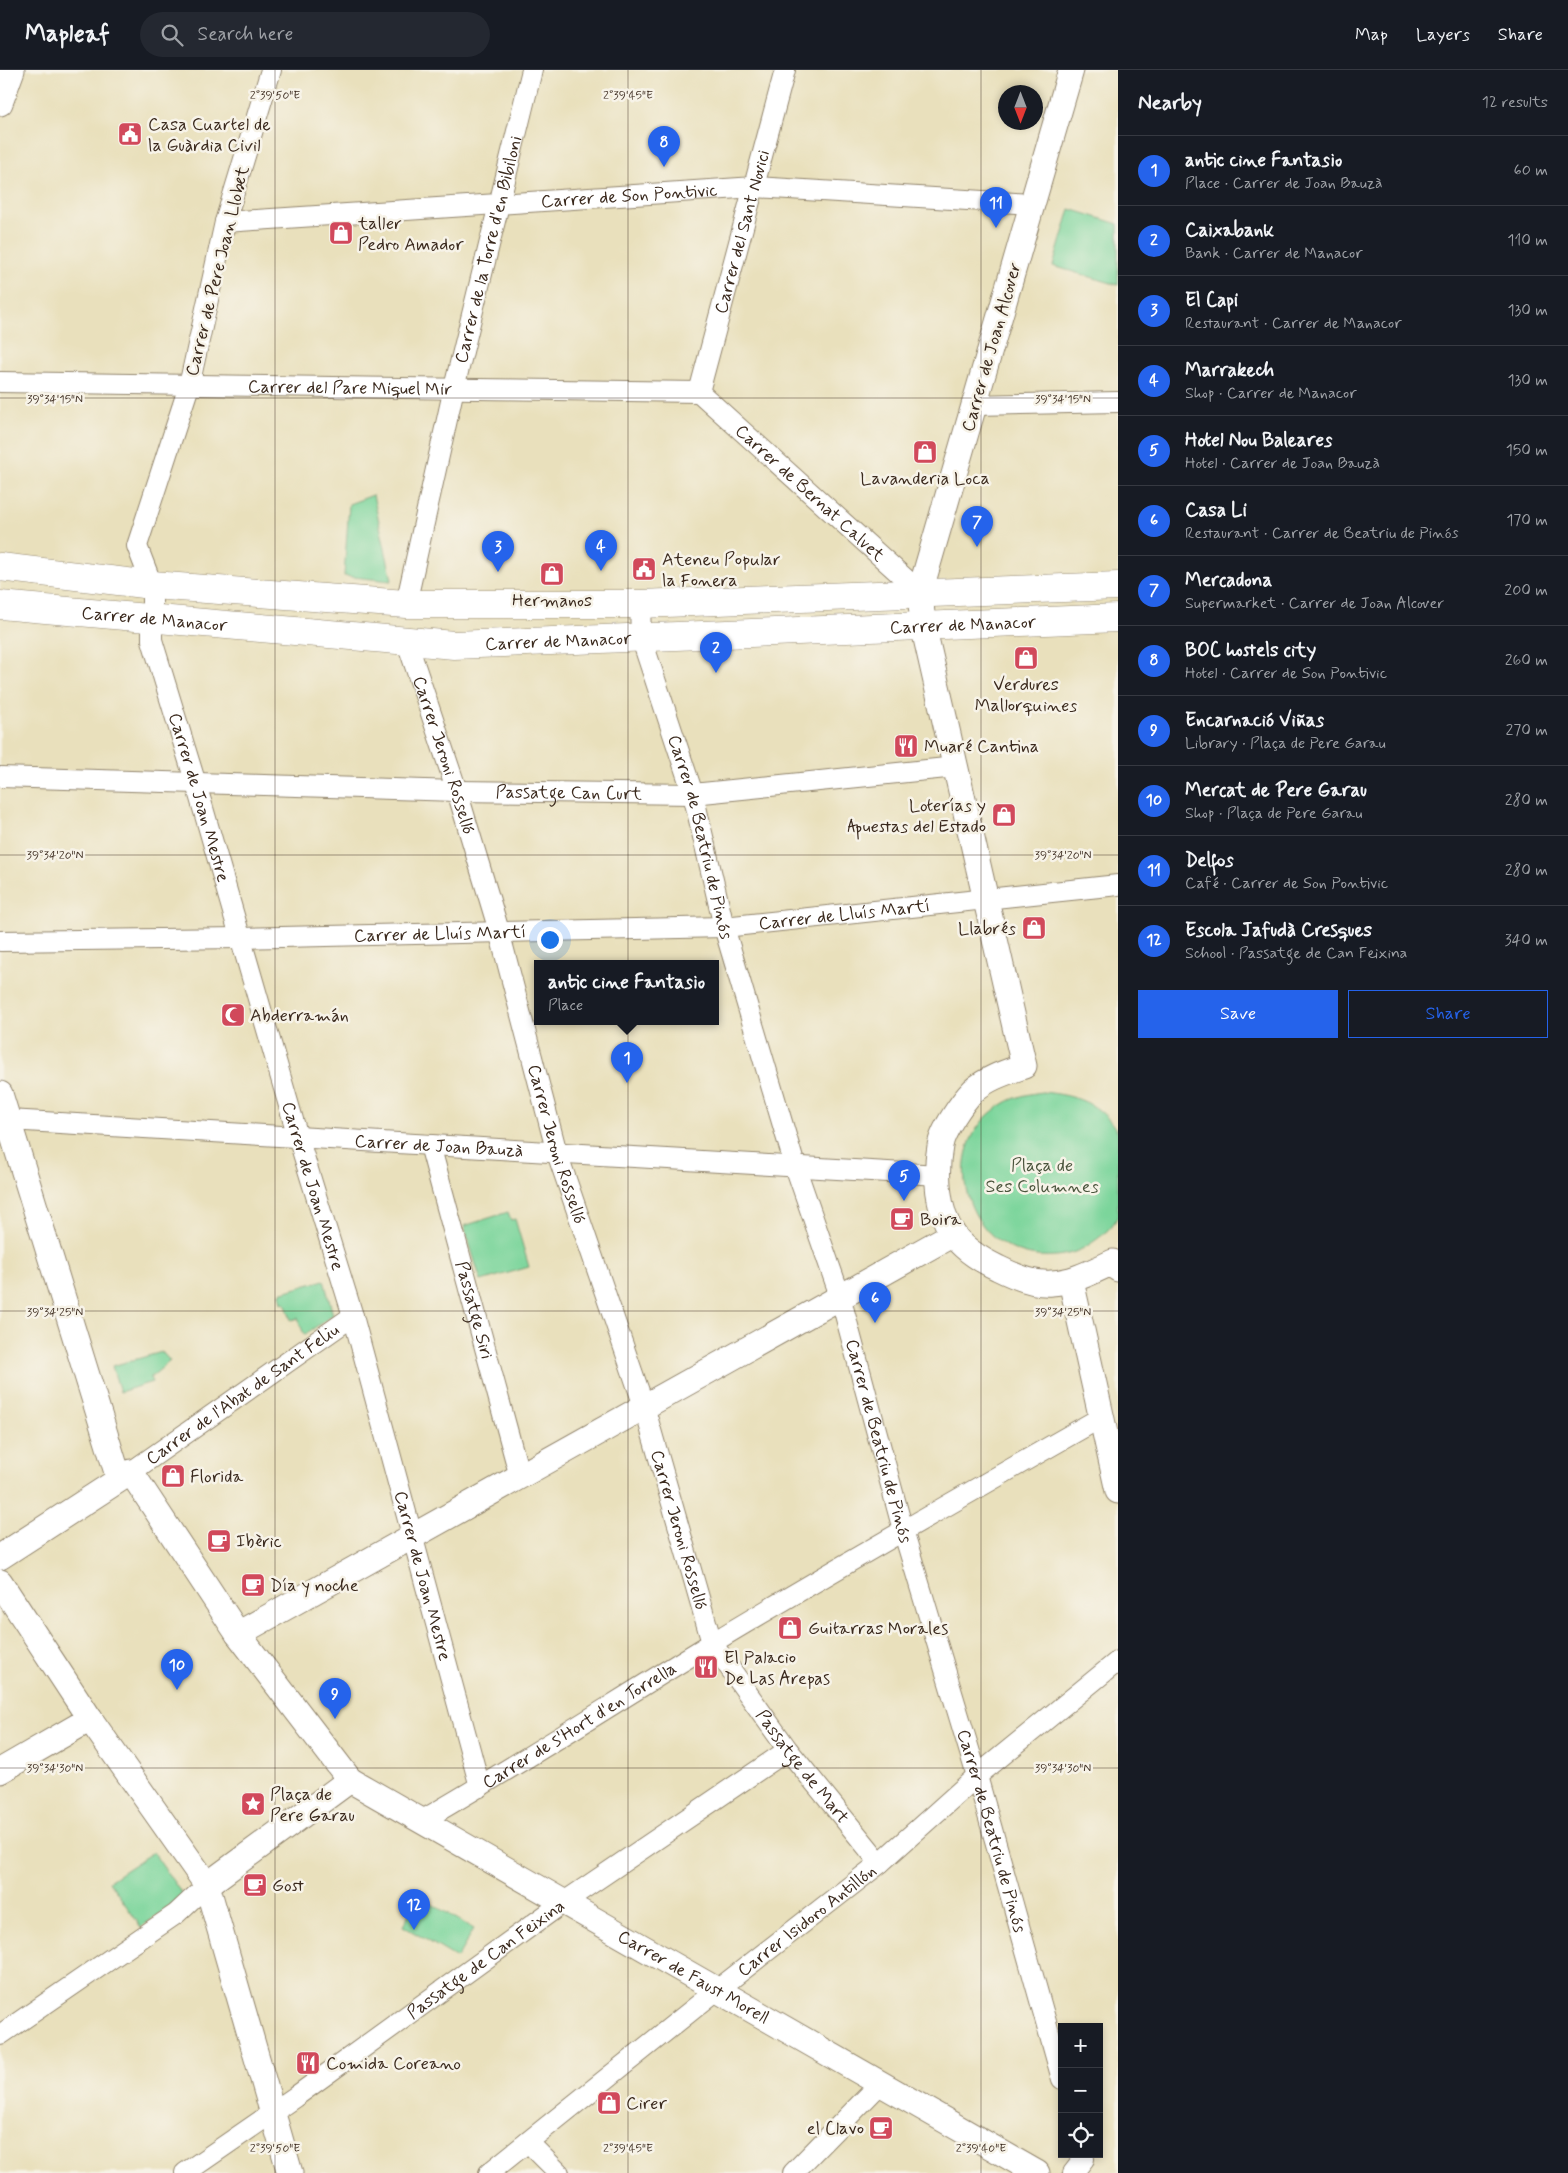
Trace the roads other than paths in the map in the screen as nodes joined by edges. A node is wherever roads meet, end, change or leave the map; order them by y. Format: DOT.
graph roads {
  1 [pos="12,70"];
  2 [pos="271,70"];
  3 [pos="532,70"];
  4 [pos="785,70"];
  5 [pos="1071,70"];
  6 [pos="0,103"];
  7 [pos="756,187"];
  8 [pos="499,203"];
  9 [pos="1032,204"];
  10 [pos="225,222"];
  11 [pos="0,382"];
  12 [pos="189,386"];
  13 [pos="454,388"];
  14 [pos="699,392"];
  15 [pos="1118,402"];
  16 [pos="974,405"];
  17 [pos="0,567"];
  18 [pos="152,585"];
  19 [pos="1118,586"];
  20 [pos="920,592"];
  21 [pos="406,604"];
  22 [pos="640,604"];
  23 [pos="0,605"];
  24 [pos="151,618"];
  25 [pos="1118,618"];
  26 [pos="923,625"];
  27 [pos="641,637"];
  28 [pos="407,642"];
  29 [pos="956,767"];
  30 [pos="0,777"];
  31 [pos="196,784"];
  32 [pos="457,791"];
  33 [pos="693,794"];
  34 [pos="1118,885"];
  35 [pos="986,898"];
  36 [pos="724,927"];
  37 [pos="499,931"];
  38 [pos="240,938"];
  39 [pos="0,940"];
  40 [pos="0,1094"];
  41 [pos="4,1121"];
  42 [pos="298,1137"];
  43 [pos="430,1145"];
  44 [pos="557,1152"];
  45 [pos="795,1166"];
  46 [pos="939,1175"];
  47 [pos="953,1234"];
  48 [pos="1115,1266"];
  49 [pos="1071,1281"];
  50 [pos="840,1296"];
  51 [pos="353,1316"];
  52 [pos="644,1406"];
  53 [pos="1100,1418"];
  54 [pos="125,1475"];
  55 [pos="520,1476"];
  56 [pos="1118,1491"];
  57 [pos="904,1530"];
  58 [pos="414,1536"];
  59 [pos="0,1557"];
  60 [pos="0,1582"];
  61 [pos="238,1634"];
  62 [pos="712,1643"];
  63 [pos="1118,1661"];
  64 [pos="90,1719"];
  65 [pos="788,1750"];
  66 [pos="0,1771"];
  67 [pos="977,1776"];
  68 [pos="350,1780"];
  69 [pos="480,1787"];
  70 [pos="421,1821"];
  71 [pos="880,1863"];
  72 [pos="207,1885"];
  73 [pos="564,1902"];
  74 [pos="716,1990"];
  75 [pos="0,2035"];
  76 [pos="1059,2068"];
  77 [pos="881,2084"];
  78 [pos="274,2111"];
  79 [pos="528,2142"];
  80 [pos="1084,2158"];
  81 [pos="185,2173"];
  82 [pos="290,2173"];
  83 [pos="489,2173"];
  84 [pos="559,2173"];
  85 [pos="792,2173"];
  86 [pos="1037,2173"];
  87 [pos="1073,2173"];
  1 -- 6 [label="street"];
  2 -- 10 [label="street, Carrer de Pere Joan Llobet"];
  3 -- 8 [label="street, Carrer de la Torre d'en Bibiloni"];
  4 -- 7 [label="street, Carrer del Sant Novici"];
  5 -- 9 [label="street, Carrer de Joan Alcover"];
  7 -- 8 [label="street, Carrer de Son Pontivic"];
  7 -- 9 [label="street, Carrer de Son Pontivic"];
  7 -- 14 [label="street, Carrer del Sant Novici"];
  8 -- 10 [label="street, Carrer de Son Pontivic"];
  8 -- 13 [label="street, Carrer de la Torre d'en Bibiloni"];
  9 -- 16 [label="street, Carrer de Joan Alcover"];
  10 -- 12 [label="street, Carrer de Pere Joan Llobet"];
  11 -- 12 [label="street, Carrer del Pare Miquel Mir"];
  12 -- 13 [label="street, Carrer del Pare Miquel Mir"];
  12 -- 18 [label="street, Carrer de Pere Joan Llobet"];
  13 -- 14 [label="street, Carrer del Pare Miquel Mir"];
  13 -- 21 [label="street, Carrer de la Torre d'en Bibiloni"];
  14 -- 20 [label="street, Carrer de Bernat Calvet"];
  15 -- 16 [label="street"];
  16 -- 20 [label="street, Carrer de Joan Alcover"];
  17 -- 18 [label="main road, Carrer de Manacor"];
  18 -- 21 [label="main road, Carrer de Manacor"];
  18 -- 24 [label="street, Carrer de Joan Mestre"];
  19 -- 20 [label="main road, Carrer de Manacor"];
  20 -- 22 [label="main road, Carrer de Manacor"];
  20 -- 26 [label="street, Carrer de Joan Alcover"];
  21 -- 22 [label="main road, Carrer de Manacor"];
  22 -- 27 [label="street, Carrer de Beatriu de Pinós"];
  23 -- 24 [label="main road, Carrer de Manacor"];
  24 -- 28 [label="main road, Carrer de Manacor"];
  24 -- 31 [label="street, Carrer de Joan Mestre"];
  25 -- 26 [label="main road, Carrer de Manacor"];
  26 -- 27 [label="main road, Carrer de Manacor"];
  26 -- 29 [label="street, Carrer de Joan Alcover"];
  27 -- 28 [label="main road, Carrer de Manacor"];
  27 -- 33 [label="street, Carrer de Beatriu de Pinós"];
  28 -- 32 [label="street, Carrer Jeroni Rosselló"];
  29 -- 33 [label="street, Passatge Can Curt"];
  29 -- 35 [label="street, Carrer de Joan Alcover"];
  30 -- 31 [label="street, Passatge Can Curt"];
  31 -- 32 [label="street, Passatge Can Curt"];
  31 -- 38 [label="street, Carrer de Joan Mestre"];
  32 -- 33 [label="street, Passatge Can Curt"];
  32 -- 37 [label="street, Carrer Jeroni Rosselló"];
  33 -- 36 [label="street, Carrer de Beatriu de Pinós"];
  34 -- 35 [label="street, Carrer de Lluís Martí"];
  35 -- 36 [label="street, Carrer de Lluís Martí"];
  35 -- 46 [label="street, Carrer de Joan Alcover"];
  36 -- 37 [label="street, Carrer de Lluís Martí"];
  36 -- 45 [label="street, Carrer de Beatriu de Pinós"];
  37 -- 38 [label="street, Carrer de Lluís Martí"];
  37 -- 44 [label="street, Carrer Jeroni Rosselló"];
  38 -- 39 [label="street, Carrer de Lluís Martí"];
  38 -- 42 [label="street, Carrer de Joan Mestre"];
  40 -- 41 [label="street"];
  41 -- 42 [label="street, Carrer de Joan Bauzà"];
  41 -- 54 [label="street"];
  42 -- 43 [label="street, Carrer de Joan Bauzà"];
  42 -- 51 [label="street, Carrer de Joan Mestre"];
  43 -- 44 [label="street, Carrer de Joan Bauzà"];
  43 -- 55 [label="street, Passatge Siri"];
  44 -- 45 [label="street, Carrer de Joan Bauzà"];
  44 -- 52 [label="street, Carrer Jeroni Rosselló"];
  45 -- 46 [label="street, Carrer de Joan Bauzà"];
  45 -- 50 [label="street, Carrer de Beatriu de Pinós"];
  46 -- 47 [label="street"];
  47 -- 49 [label="street"];
  47 -- 50 [label="street"];
  48 -- 49 [label="street"];
  49 -- 53 [label="street"];
  50 -- 52 [label="street"];
  50 -- 57 [label="street, Carrer de Beatriu de Pinós"];
  51 -- 54 [label="street, Carrer de l'Abat de Sant Feliu"];
  51 -- 58 [label="street, Carrer de Joan Mestre"];
  52 -- 55 [label="street"];
  52 -- 62 [label="street, Carrer Jeroni Rosselló"];
  53 -- 56 [label="street"];
  53 -- 57 [label="street, Carrer de s'Hort d'en Torrella"];
  54 -- 59 [label="street"];
  54 -- 61 [label="street"];
  55 -- 58 [label="street"];
  57 -- 62 [label="street, Carrer de s'Hort d'en Torrella"];
  57 -- 67 [label="street, Carrer de Beatriu de Pinós"];
  58 -- 61 [label="street"];
  58 -- 69 [label="street, Carrer de Joan Mestre"];
  60 -- 64 [label="street"];
  61 -- 68 [label="street"];
  62 -- 65 [label="street, Passatge de Mart"];
  62 -- 69 [label="street, Carrer de s'Hort d'en Torrella"];
  63 -- 67 [label="street, Carrer Isidoro Antillón"];
  64 -- 66 [label="street"];
  64 -- 72 [label="street"];
  65 -- 71 [label="street, Passatge de Mart"];
  65 -- 73 [label="street, Passatge de Can Feixina"];
  67 -- 71 [label="street, Carrer Isidoro Antillón"];
  67 -- 76 [label="street, Carrer de Beatriu de Pinós"];
  68 -- 70 [label="street, Carrer de Faust Morell"];
  68 -- 72 [label="street"];
  69 -- 70 [label="street, Carrer de s'Hort d'en Torrella"];
  70 -- 73 [label="street, Carrer de Faust Morell"];
  71 -- 74 [label="street, Carrer Isidoro Antillón"];
  72 -- 75 [label="street"];
  72 -- 78 [label="street"];
  73 -- 74 [label="street, Carrer de Faust Morell"];
  73 -- 78 [label="street, Passatge de Can Feixina"];
  74 -- 77 [label="street, Carrer de Faust Morell"];
  74 -- 79 [label="street, Carrer Isidoro Antillón"];
  77 -- 85 [label="street"];
  77 -- 86 [label="street, Carrer de Faust Morell"];
  78 -- 81 [label="street, Passatge de Can Feixina"];
  78 -- 82 [label="street"];
  79 -- 83 [label="street, Carrer Isidoro Antillón"];
  79 -- 84 [label="street"];
  80 -- 87 [label="street"];
}
